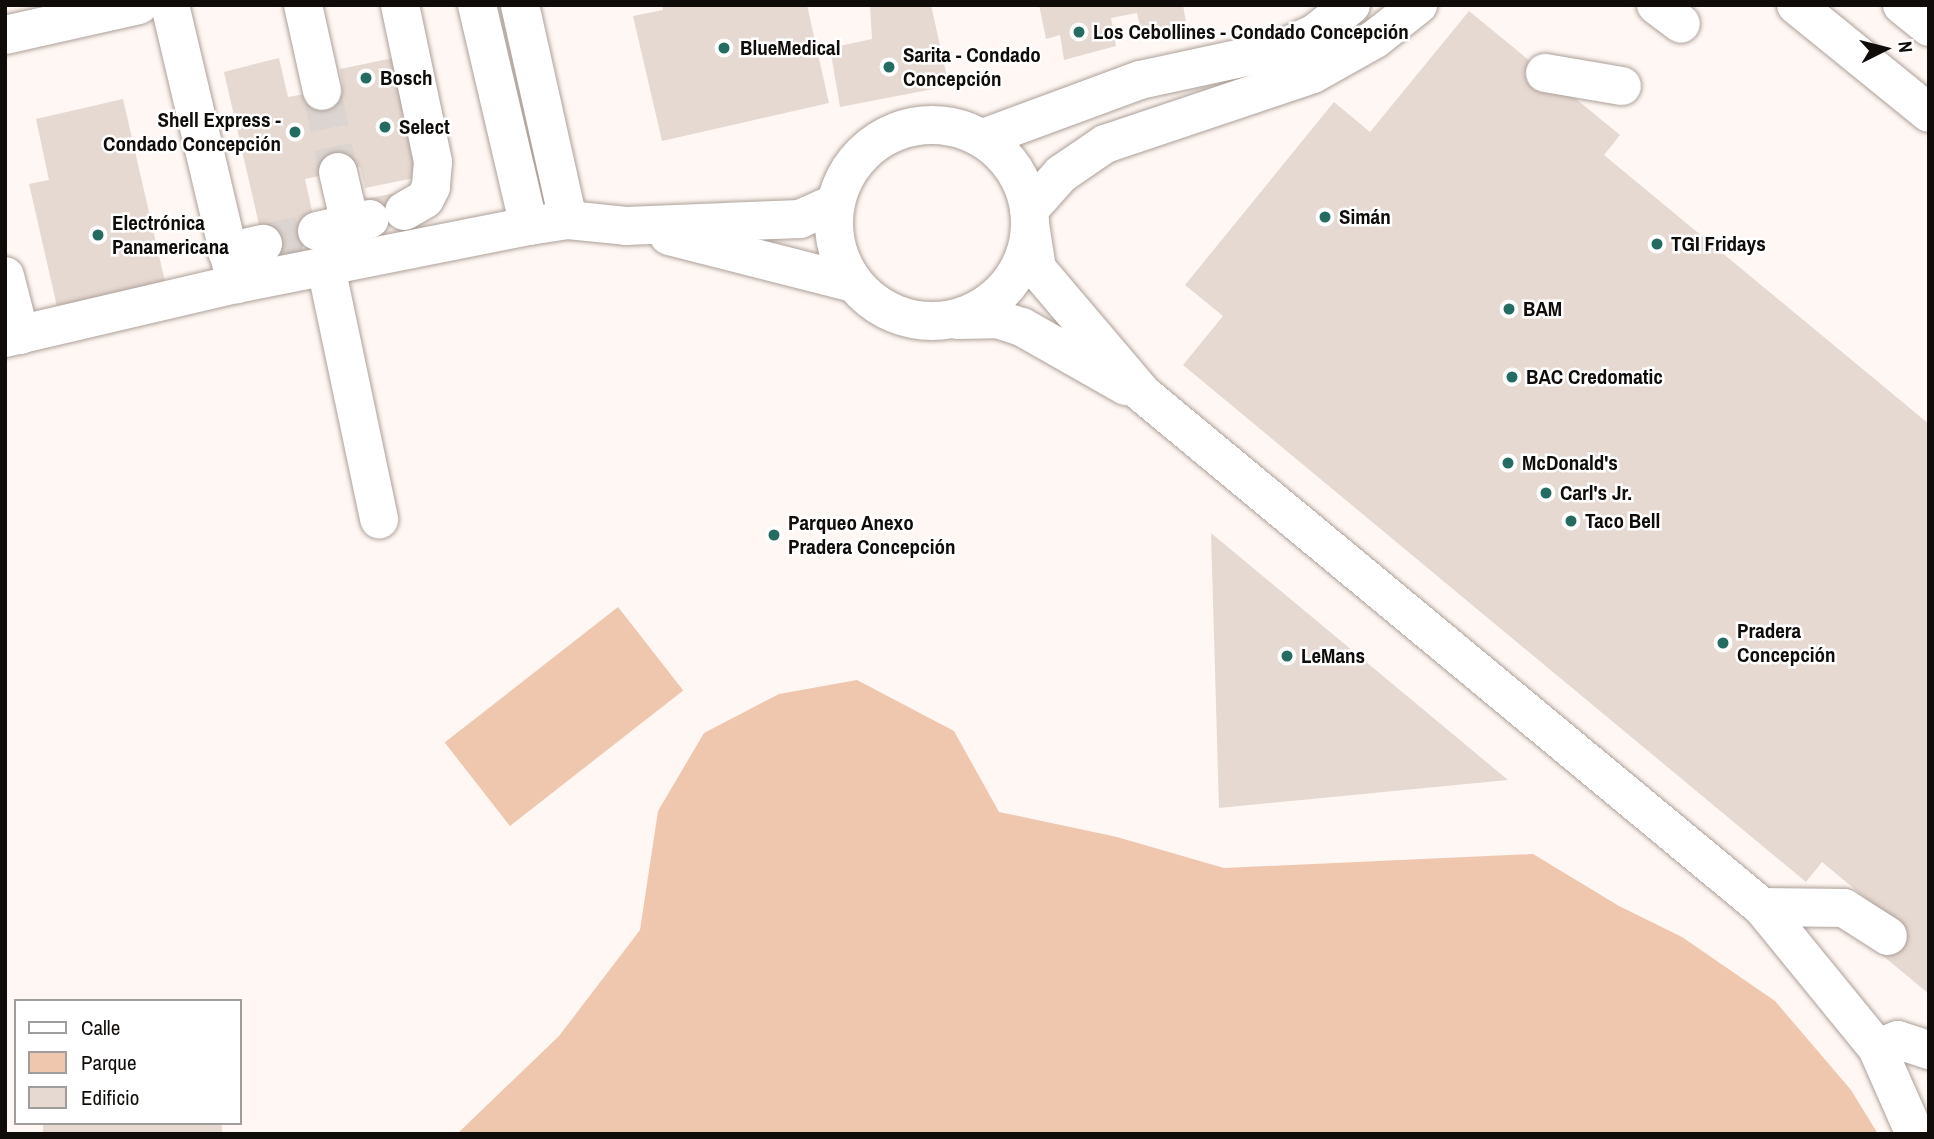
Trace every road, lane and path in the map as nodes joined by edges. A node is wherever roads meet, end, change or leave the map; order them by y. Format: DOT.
graph roads {
  1 [pos="139,5"];
  2 [pos="170,5"];
  3 [pos="303,5"];
  4 [pos="400,5"];
  5 [pos="477,5"];
  6 [pos="520,5"];
  7 [pos="1351,5"];
  8 [pos="1418,5"];
  9 [pos="1796,5"];
  10 [pos="1835,5"];
  11 [pos="1902,5"];
  12 [pos="1929,27"];
  13 [pos="5,35"];
  14 [pos="1197,68"];
  15 [pos="1545,73"];
  16 [pos="1929,82"];
  17 [pos="1289,83"];
  18 [pos="1622,86"];
  19 [pos="322,91"];
  20 [pos="1929,113"];
  21 [pos="983,138"];
  22 [pos="338,172"];
  23 [pos="836,203"];
  24 [pos="1030,217"];
  25 [pos="568,220"];
  26 [pos="529,226"];
  27 [pos="626,226"];
  28 [pos="242,260"];
  29 [pos="326,267"];
  30 [pos="5,276"];
  31 [pos="853,283"];
  32 [pos="953,320"];
  33 [pos="12,337"];
  34 [pos="1143,394"];
  35 [pos="379,519"];
  36 [pos="1762,907"];
  37 [pos="1888,936"];
  38 [pos="1877,1048"];
  39 [pos="1929,1050"];
  40 [pos="1916,1125"];
  1 -- 13 [label="street"];
  2 -- 28 [label="street"];
  3 -- 19 [label="street"];
  4 -- 22 [label="street"];
  5 -- 26 [label="street"];
  6 -- 25 [label="street"];
  7 -- 14 [label="street"];
  8 -- 17 [label="street"];
  9 -- 20 [label="street"];
  10 -- 16 [label="street"];
  11 -- 12 [label="street"];
  14 -- 17 [label="street"];
  14 -- 21 [label="street"];
  15 -- 18 [label="street"];
  17 -- 24 [label="street"];
  21 -- 23 [label="street"];
  21 -- 24 [label="street"];
  23 -- 27 [label="street"];
  23 -- 31 [label="street"];
  24 -- 32 [label="street"];
  24 -- 34 [label="street"];
  25 -- 26 [label="street"];
  25 -- 27 [label="street"];
  26 -- 29 [label="street"];
  27 -- 31 [label="street"];
  28 -- 29 [label="street"];
  28 -- 33 [label="street"];
  29 -- 35 [label="street"];
  30 -- 33 [label="street"];
  31 -- 32 [label="street"];
  32 -- 34 [label="street"];
  34 -- 36 [label="street"];
  36 -- 37 [label="street"];
  36 -- 38 [label="street"];
  38 -- 39 [label="street"];
  38 -- 40 [label="street"];
}
